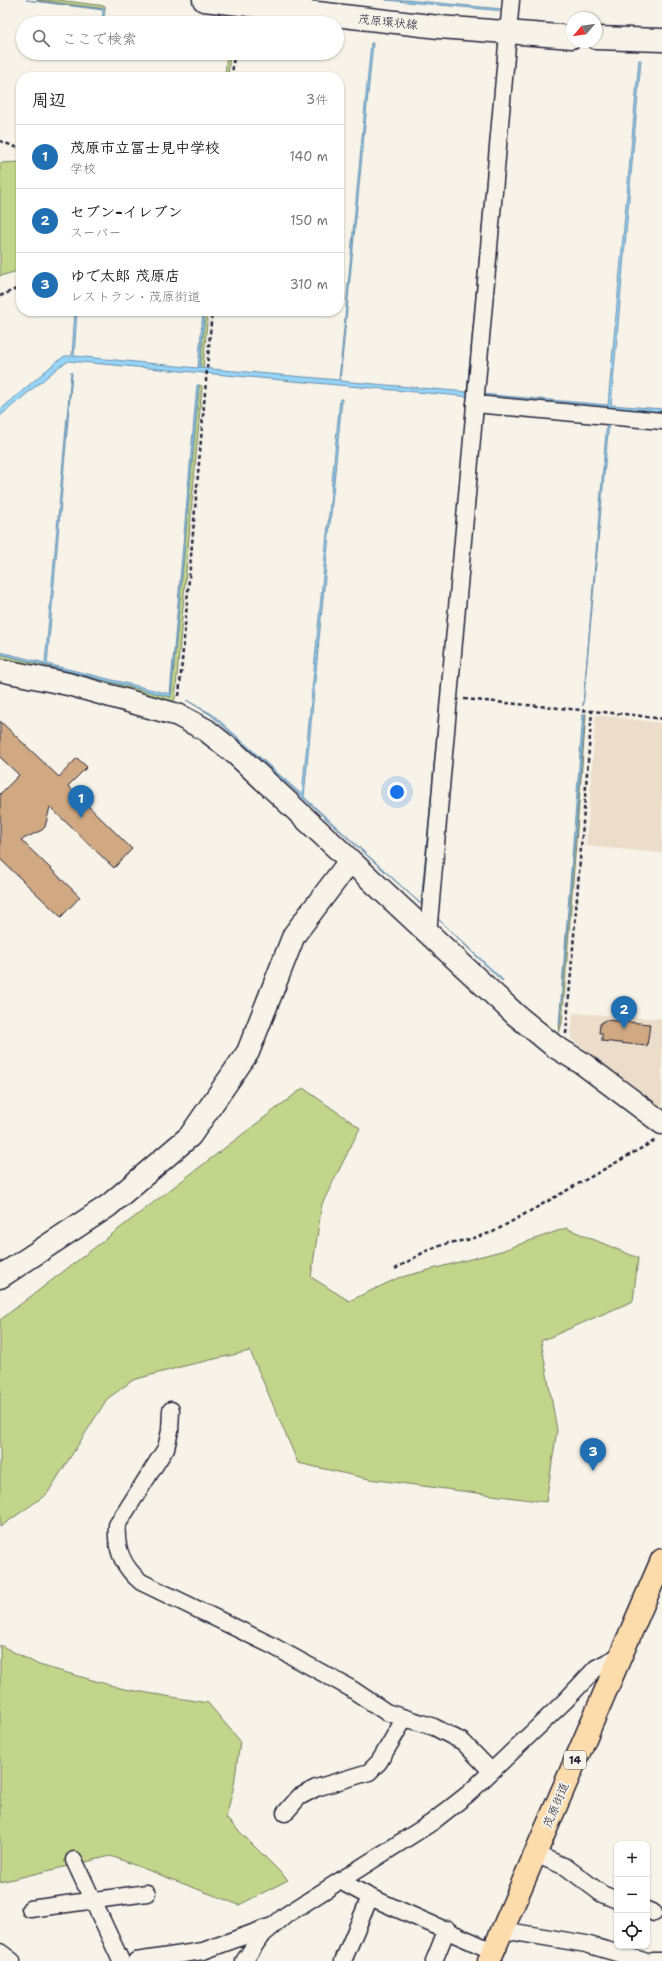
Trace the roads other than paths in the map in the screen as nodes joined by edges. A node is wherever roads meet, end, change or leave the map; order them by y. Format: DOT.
graph roads {
  1 [pos="204,0"];
  2 [pos="511,0"];
  3 [pos="239,2"];
  4 [pos="508,33"];
  5 [pos="566,37"];
  6 [pos="602,38"];
  7 [pos="662,40"];
  8 [pos="475,404"];
  9 [pos="662,421"];
  10 [pos="0,670"];
  11 [pos="350,862"];
  12 [pos="428,934"];
  13 [pos="662,1123"];
  14 [pos="0,1277"];
  15 [pos="171,1410"];
  16 [pos="662,1560"];
  17 [pos="621,1655"];
  18 [pos="405,1718"];
  19 [pos="491,1771"];
  20 [pos="285,1813"];
  21 [pos="535,1854"];
  22 [pos="74,1860"];
  23 [pos="340,1881"];
  24 [pos="147,1893"];
  25 [pos="370,1897"];
  26 [pos="614,1899"];
  27 [pos="92,1900"];
  28 [pos="30,1909"];
  29 [pos="272,1926"];
  30 [pos="447,1929"];
  31 [pos="502,1930"];
  32 [pos="0,1952"];
  33 [pos="491,1956"];
  34 [pos="12,1961"];
  35 [pos="121,1961"];
  36 [pos="136,1961"];
  37 [pos="244,1961"];
  38 [pos="343,1961"];
  39 [pos="434,1961"];
  40 [pos="644,1961"];
  41 [pos="653,1961"];
  42 [pos="662,1961"];
  1 -- 3 [label="street, 茂原環状線"];
  2 -- 4 [label="street"];
  3 -- 4 [label="street, 茂原環状線"];
  4 -- 5 [label="street, 茂原環状線"];
  4 -- 8 [label="street"];
  6 -- 7 [label="street"];
  8 -- 9 [label="street"];
  8 -- 12 [label="street"];
  10 -- 11 [label="street"];
  11 -- 12 [label="street"];
  11 -- 14 [label="street"];
  12 -- 13 [label="street"];
  15 -- 18 [label="street"];
  16 -- 17 [label="main road, 茂原街道 / 14"];
  17 -- 19 [label="street"];
  17 -- 21 [label="main road, 茂原街道 / 14"];
  18 -- 19 [label="street"];
  18 -- 20 [label="street"];
  19 -- 23 [label="street"];
  21 -- 26 [label="street"];
  21 -- 31 [label="main road, 茂原街道 / 14"];
  22 -- 27 [label="street"];
  23 -- 25 [label="street"];
  23 -- 29 [label="street"];
  24 -- 27 [label="street"];
  25 -- 30 [label="street"];
  25 -- 38 [label="street"];
  27 -- 28 [label="street"];
  27 -- 35 [label="street"];
  29 -- 36 [label="street"];
  29 -- 37 [label="street"];
  30 -- 33 [label="street"];
  30 -- 39 [label="street"];
  31 -- 33 [label="main road, 茂原街道 / 14"];
  31 -- 40 [label="street"];
  32 -- 34 [label="street"];
  41 -- 42 [label="street"];
}
